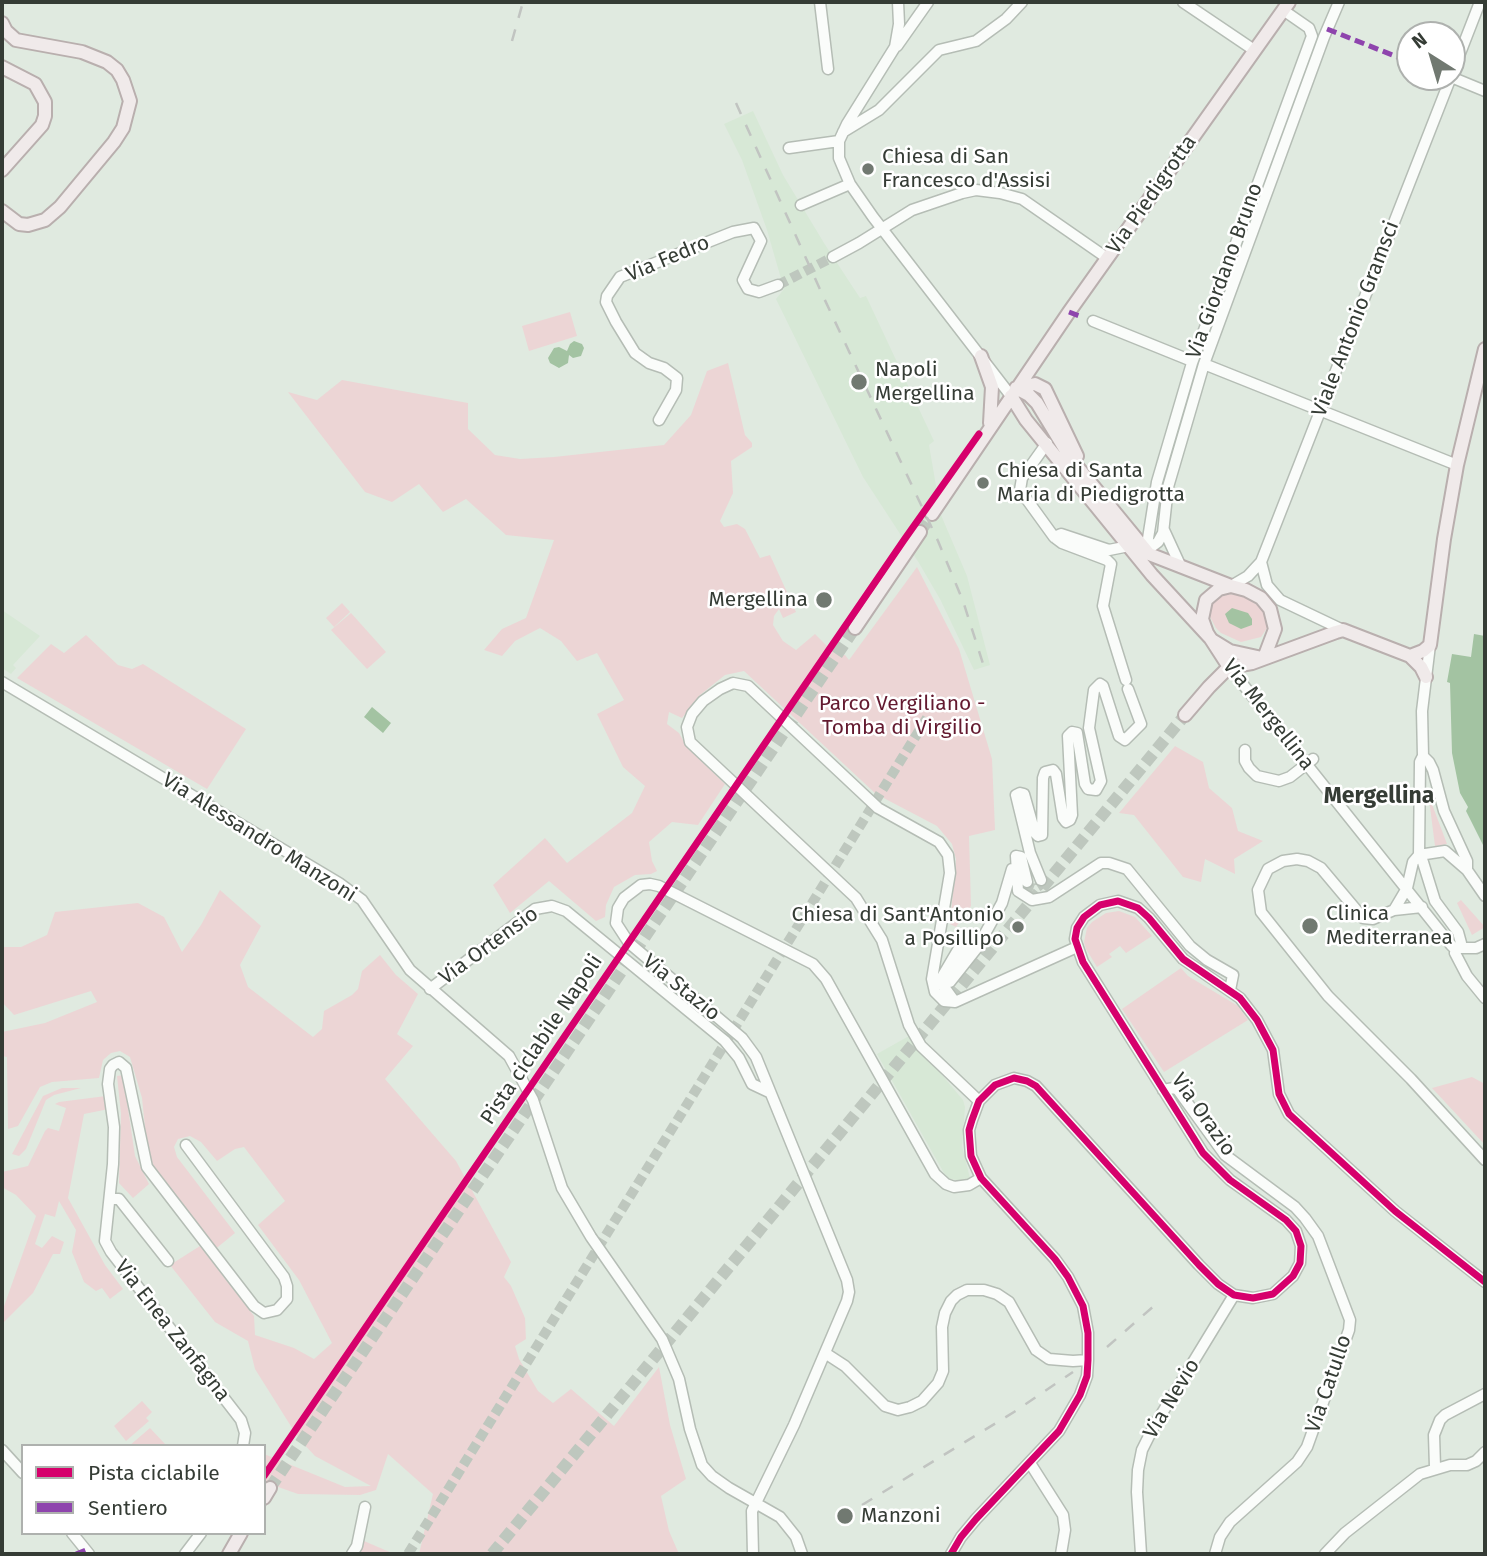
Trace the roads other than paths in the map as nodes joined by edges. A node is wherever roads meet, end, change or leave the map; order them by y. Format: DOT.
graph roads {
  1 [pos="820,2"];
  2 [pos="898,2"];
  3 [pos="1022,2"];
  4 [pos="1183,2"];
  5 [pos="1339,2"];
  6 [pos="1480,2"];
  7 [pos="927,3"];
  8 [pos="1286,6"];
  9 [pos="2,23"];
  10 [pos="1466,38"];
  11 [pos="1254,50"];
  12 [pos="891,55"];
  13 [pos="2,67"];
  14 [pos="828,69"];
  15 [pos="1466,83"];
  16 [pos="1445,91"];
  17 [pos="1485,91"];
  18 [pos="841,137"];
  19 [pos="789,148"];
  20 [pos="2,170"];
  21 [pos="850,184"];
  22 [pos="801,205"];
  23 [pos="2,211"];
  24 [pos="882,230"];
  25 [pos="833,257"];
  26 [pos="1107,258"];
  27 [pos="778,285"];
  28 [pos="1093,321"];
  29 [pos="1485,349"];
  30 [pos="981,356"];
  31 [pos="1192,361"];
  32 [pos="1204,364"];
  33 [pos="1014,392"];
  34 [pos="1320,410"];
  35 [pos="659,420"];
  36 [pos="1049,420"];
  37 [pos="1032,427"];
  38 [pos="986,437"];
  39 [pos="1047,443"];
  40 [pos="1457,465"];
  41 [pos="1093,487"];
  42 [pos="932,514"];
  43 [pos="1164,530"];
  44 [pos="920,532"];
  45 [pos="1054,537"];
  46 [pos="1138,549"];
  47 [pos="1261,562"];
  48 [pos="1181,567"];
  49 [pos="1231,586"];
  50 [pos="855,628"];
  51 [pos="1343,630"];
  52 [pos="1272,637"];
  53 [pos="1212,640"];
  54 [pos="1427,648"];
  55 [pos="1240,653"];
  56 [pos="1410,656"];
  57 [pos="1264,658"];
  58 [pos="1229,667"];
  59 [pos="1426,677"];
  60 [pos="2,682"];
  61 [pos="1185,715"];
  62 [pos="1245,750"];
  63 [pos="1423,756"];
  64 [pos="1310,762"];
  65 [pos="1419,855"];
  66 [pos="1016,856"];
  67 [pos="1466,870"];
  68 [pos="1041,880"];
  69 [pos="1027,882"];
  70 [pos="1407,888"];
  71 [pos="1485,896"];
  72 [pos="1422,907"];
  73 [pos="1394,910"];
  74 [pos="1485,944"];
  75 [pos="1077,947"];
  76 [pos="1459,947"];
  77 [pos="430,989"];
  78 [pos="1230,990"];
  79 [pos="1485,998"];
  80 [pos="955,1002"];
  81 [pos="1163,1090"];
  82 [pos="769,1092"];
  83 [pos="979,1101"];
  84 [pos="186,1145"];
  85 [pos="1485,1160"];
  86 [pos="981,1178"];
  87 [pos="111,1199"];
  88 [pos="168,1261"];
  89 [pos="1485,1282"];
  90 [pos="1234,1295"];
  91 [pos="825,1353"];
  92 [pos="1088,1360"];
  93 [pos="1485,1394"];
  94 [pos="243,1444"];
  95 [pos="2,1450"];
  96 [pos="1485,1452"];
  97 [pos="1030,1463"];
  98 [pos="1435,1467"];
  99 [pos="21,1471"];
  100 [pos="757,1503"];
  101 [pos="365,1507"];
  102 [pos="74,1535"];
  103 [pos="199,1535"];
  104 [pos="241,1535"];
  105 [pos="89,1554"];
  106 [pos="185,1554"];
  107 [pos="229,1554"];
  108 [pos="352,1554"];
  109 [pos="753,1554"];
  110 [pos="802,1554"];
  111 [pos="951,1554"];
  112 [pos="1060,1554"];
  113 [pos="1141,1554"];
  114 [pos="1215,1554"];
  115 [pos="1325,1554"];
  1 -- 14 [label="street"];
  2 -- 7 [label="street"];
  2 -- 12 [label="street"];
  3 -- 18 [label="street"];
  4 -- 11 [label="street"];
  5 -- 32 [label="street"];
  6 -- 10 [label="street, Viale Antonio Gramsci"];
  7 -- 12 [label="street"];
  8 -- 11 [label="main road, Via Piedigrotta"];
  8 -- 31 [label="street, Via Giordano Bruno"];
  9 -- 23 [label="main road"];
  11 -- 26 [label="main road, Via Piedigrotta"];
  12 -- 18 [label="street"];
  13 -- 20 [label="main road"];
  15 -- 17 [label="street"];
  16 -- 34 [label="street, Viale Antonio Gramsci"];
  18 -- 19 [label="street"];
  18 -- 21 [label="street"];
  21 -- 22 [label="street"];
  21 -- 24 [label="street"];
  24 -- 25 [label="street"];
  24 -- 26 [label="street"];
  24 -- 30 [label="street"];
  26 -- 33 [label="main road, Via Piedigrotta"];
  27 -- 35 [label="street, Via Fedro"];
  28 -- 31 [label="street"];
  29 -- 40 [label="main road"];
  30 -- 33 [label="street"];
  30 -- 38 [label="main road"];
  31 -- 46 [label="street, Via Giordano Bruno"];
  32 -- 34 [label="street"];
  32 -- 43 [label="street"];
  33 -- 36 [label="main road"];
  33 -- 37 [label="main road"];
  33 -- 38 [label="main road, Via Piedigrotta"];
  33 -- 41 [label="main road"];
  34 -- 40 [label="street"];
  34 -- 47 [label="street, Viale Antonio Gramsci"];
  36 -- 37 [label="main road"];
  36 -- 41 [label="main road"];
  37 -- 39 [label="main road"];
  38 -- 42 [label="main road, Via Piedigrotta"];
  39 -- 45 [label="street"];
  39 -- 46 [label="main road"];
  40 -- 54 [label="main road"];
  41 -- 46 [label="main road"];
  43 -- 46 [label="street"];
  43 -- 48 [label="street"];
  44 -- 50 [label="main road"];
  45 -- 46 [label="street"];
  45 -- 68 [label="street"];
  46 -- 48 [label="main road"];
  46 -- 53 [label="main road"];
  47 -- 49 [label="street"];
  47 -- 51 [label="street"];
  48 -- 49 [label="main road"];
  49 -- 52 [label="main road"];
  49 -- 53 [label="main road"];
  51 -- 56 [label="main road"];
  51 -- 57 [label="main road"];
  52 -- 55 [label="main road"];
  52 -- 57 [label="main road"];
  53 -- 55 [label="main road"];
  53 -- 58 [label="main road, Via Mergellina"];
  54 -- 56 [label="main road"];
  54 -- 59 [label="street"];
  55 -- 57 [label="main road"];
  56 -- 59 [label="main road"];
  57 -- 58 [label="main road"];
  58 -- 61 [label="main road"];
  58 -- 64 [label="street, Via Mergellina"];
  59 -- 63 [label="street"];
  60 -- 77 [label="street, Via Alessandro Manzoni"];
  62 -- 64 [label="street"];
  63 -- 65 [label="street"];
  63 -- 67 [label="street"];
  64 -- 70 [label="street, Via Mergellina"];
  65 -- 67 [label="street"];
  65 -- 70 [label="street"];
  65 -- 76 [label="street, Via Mergellina"];
  66 -- 69 [label="street"];
  66 -- 78 [label="street"];
  66 -- 80 [label="street"];
  67 -- 71 [label="street"];
  70 -- 72 [label="street, Via Mergellina"];
  70 -- 73 [label="street"];
  72 -- 73 [label="street"];
  72 -- 76 [label="street, Via Mergellina"];
  73 -- 85 [label="street"];
  74 -- 76 [label="street"];
  75 -- 78 [label="street"];
  75 -- 80 [label="street"];
  75 -- 81 [label="street, Via Orazio"];
  76 -- 79 [label="street, Via Mergellina"];
  77 -- 82 [label="street, Via Ortensio"];
  77 -- 100 [label="street, Via Alessandro Manzoni"];
  78 -- 89 [label="street"];
  80 -- 83 [label="street"];
  81 -- 90 [label="street, Via Orazio"];
  81 -- 114 [label="street, Via Catullo"];
  82 -- 86 [label="street, Via Stazio"];
  82 -- 91 [label="street, Via Stazio"];
  83 -- 86 [label="street"];
  83 -- 90 [label="street"];
  84 -- 87 [label="street, Via Enea Zanfagna"];
  86 -- 92 [label="street"];
  87 -- 88 [label="street"];
  87 -- 94 [label="street, Via Enea Zanfagna"];
  90 -- 113 [label="street, Via Nevio"];
  91 -- 92 [label="street"];
  91 -- 100 [label="street, Via Stazio"];
  92 -- 97 [label="street"];
  93 -- 98 [label="street"];
  95 -- 99 [label="street"];
  96 -- 98 [label="street"];
  97 -- 111 [label="street"];
  97 -- 112 [label="street"];
  98 -- 115 [label="street"];
  100 -- 109 [label="street, Via Stazio"];
  100 -- 110 [label="street, Via Alessandro Manzoni"];
  101 -- 108 [label="street"];
  102 -- 105 [label="street"];
  103 -- 106 [label="street"];
  104 -- 107 [label="main road"];
}
